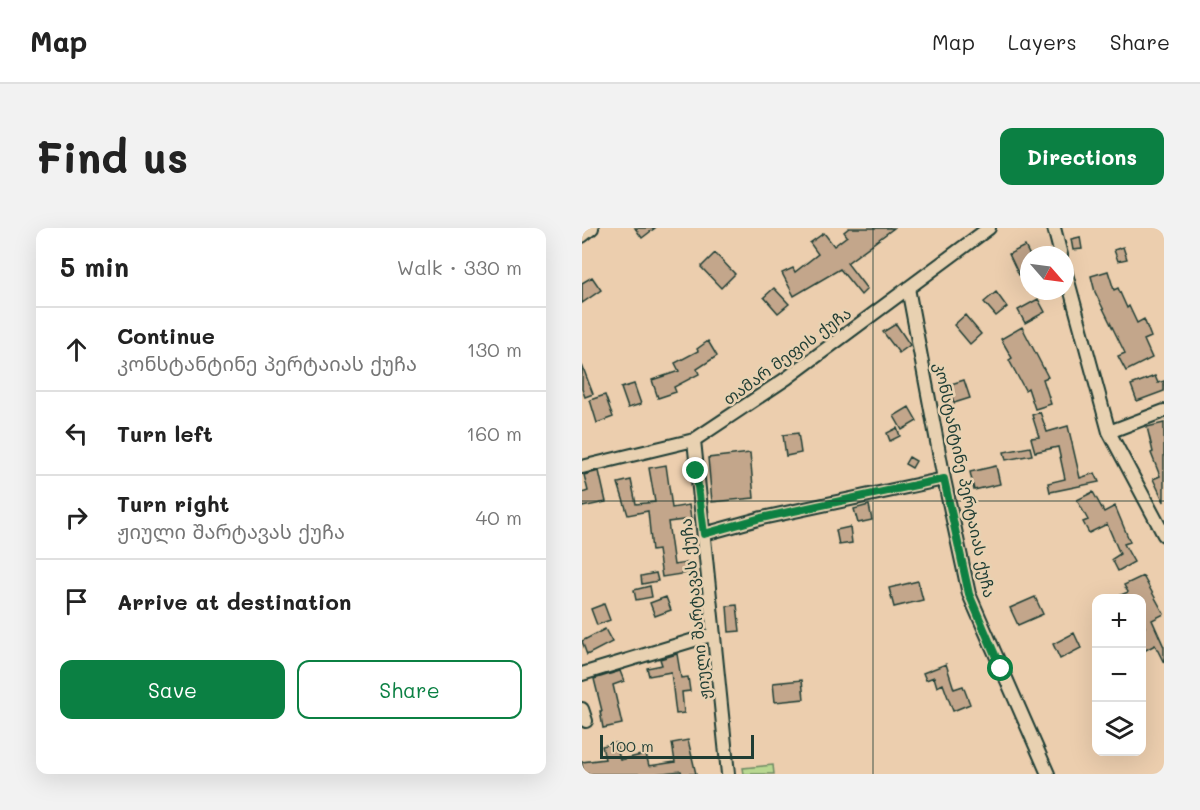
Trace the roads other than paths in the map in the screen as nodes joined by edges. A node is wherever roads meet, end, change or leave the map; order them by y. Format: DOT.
graph roads {
  1 [pos="592,228"];
  2 [pos="989,228"];
  3 [pos="1054,228"];
  4 [pos="582,236"];
  5 [pos="1059,246"];
  6 [pos="908,288"];
  7 [pos="1073,300"];
  8 [pos="1164,411"];
  9 [pos="1109,432"];
  10 [pos="694,440"];
  11 [pos="582,467"];
  12 [pos="944,479"];
  13 [pos="704,534"];
  14 [pos="1164,535"];
  15 [pos="714,634"];
  16 [pos="582,674"];
  17 [pos="728,774"];
  18 [pos="1048,774"];
  1 -- 4 [label="street"];
  2 -- 6 [label="street, თამარ მეფის ქუჩა"];
  3 -- 5 [label="street"];
  6 -- 10 [label="street, თამარ მეფის ქუჩა"];
  6 -- 12 [label="street, კონსტანტინე პერტაიას ქუჩა"];
  7 -- 9 [label="street"];
  8 -- 9 [label="street"];
  9 -- 14 [label="street"];
  10 -- 11 [label="street, თამარ მეფის ქუჩა"];
  10 -- 13 [label="street, ჟიული შარტავას ქუჩა"];
  12 -- 13 [label="street"];
  12 -- 18 [label="street, კონსტანტინე პერტაიას ქუჩა"];
  13 -- 15 [label="street, ჟიული შარტავას ქუჩა"];
  15 -- 16 [label="street"];
  15 -- 17 [label="street, ჟიული შარტავას ქუჩა"];
}
